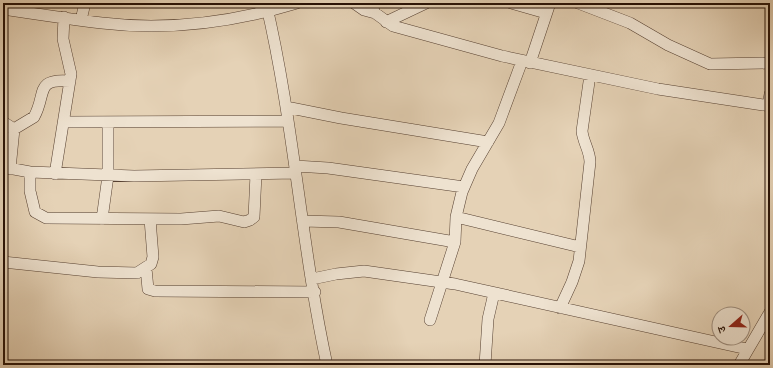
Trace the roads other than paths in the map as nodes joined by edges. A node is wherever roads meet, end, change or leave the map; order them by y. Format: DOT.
graph roads {
  1 [pos="85,3"];
  2 [pos="297,3"];
  3 [pos="354,3"];
  4 [pos="426,3"];
  5 [pos="511,3"];
  6 [pos="578,3"];
  7 [pos="267,7"];
  8 [pos="604,7"];
  9 [pos="372,8"];
  10 [pos="548,8"];
  11 [pos="3,9"];
  12 [pos="64,17"];
  13 [pos="81,20"];
  14 [pos="386,22"];
  15 [pos="526,62"];
  16 [pos="770,63"];
  17 [pos="590,75"];
  18 [pos="70,81"];
  19 [pos="770,94"];
  20 [pos="769,105"];
  21 [pos="286,107"];
  22 [pos="3,122"];
  23 [pos="64,122"];
  24 [pos="108,122"];
  25 [pos="288,122"];
  26 [pos="14,129"];
  27 [pos="488,142"];
  28 [pos="7,168"];
  29 [pos="295,170"];
  30 [pos="30,172"];
  31 [pos="55,174"];
  32 [pos="256,174"];
  33 [pos="108,176"];
  34 [pos="464,187"];
  35 [pos="456,217"];
  36 [pos="102,219"];
  37 [pos="150,219"];
  38 [pos="303,221"];
  39 [pos="455,242"];
  40 [pos="580,247"];
  41 [pos="3,262"];
  42 [pos="146,268"];
  43 [pos="312,279"];
  44 [pos="441,282"];
  45 [pos="315,292"];
  46 [pos="494,293"];
  47 [pos="560,308"];
  48 [pos="770,312"];
  49 [pos="430,320"];
  50 [pos="748,349"];
  51 [pos="328,365"];
  52 [pos="485,365"];
  53 [pos="739,365"];
  1 -- 13 [label="street"];
  2 -- 7 [label="street"];
  3 -- 9 [label="street"];
  4 -- 14 [label="street"];
  5 -- 10 [label="street"];
  6 -- 8 [label="street"];
  7 -- 13 [label="street"];
  7 -- 21 [label="street"];
  8 -- 16 [label="street"];
  9 -- 14 [label="street"];
  10 -- 15 [label="street"];
  11 -- 12 [label="street"];
  12 -- 13 [label="street"];
  12 -- 18 [label="street"];
  14 -- 15 [label="street"];
  15 -- 17 [label="street"];
  15 -- 27 [label="street"];
  17 -- 20 [label="street"];
  17 -- 40 [label="street"];
  18 -- 23 [label="street"];
  18 -- 26 [label="street"];
  19 -- 20 [label="street"];
  21 -- 25 [label="street"];
  21 -- 27 [label="street"];
  22 -- 26 [label="street"];
  23 -- 24 [label="street"];
  23 -- 31 [label="street"];
  24 -- 25 [label="street"];
  24 -- 33 [label="street"];
  25 -- 29 [label="street"];
  26 -- 28 [label="street"];
  27 -- 34 [label="street"];
  28 -- 30 [label="street"];
  29 -- 32 [label="street"];
  29 -- 34 [label="street"];
  29 -- 38 [label="street"];
  30 -- 31 [label="street"];
  30 -- 36 [label="street"];
  31 -- 33 [label="street"];
  32 -- 33 [label="street"];
  32 -- 37 [label="street"];
  33 -- 36 [label="street"];
  34 -- 35 [label="street"];
  35 -- 39 [label="street"];
  35 -- 40 [label="street"];
  36 -- 37 [label="street"];
  37 -- 42 [label="street"];
  38 -- 39 [label="street"];
  38 -- 43 [label="street"];
  39 -- 44 [label="street"];
  40 -- 47 [label="street"];
  41 -- 42 [label="street"];
  42 -- 45 [label="street"];
  43 -- 44 [label="street"];
  43 -- 45 [label="street"];
  44 -- 46 [label="street"];
  44 -- 49 [label="street"];
  45 -- 51 [label="street"];
  46 -- 47 [label="street"];
  46 -- 52 [label="street"];
  47 -- 50 [label="street"];
  48 -- 50 [label="street"];
  50 -- 53 [label="street"];
}
